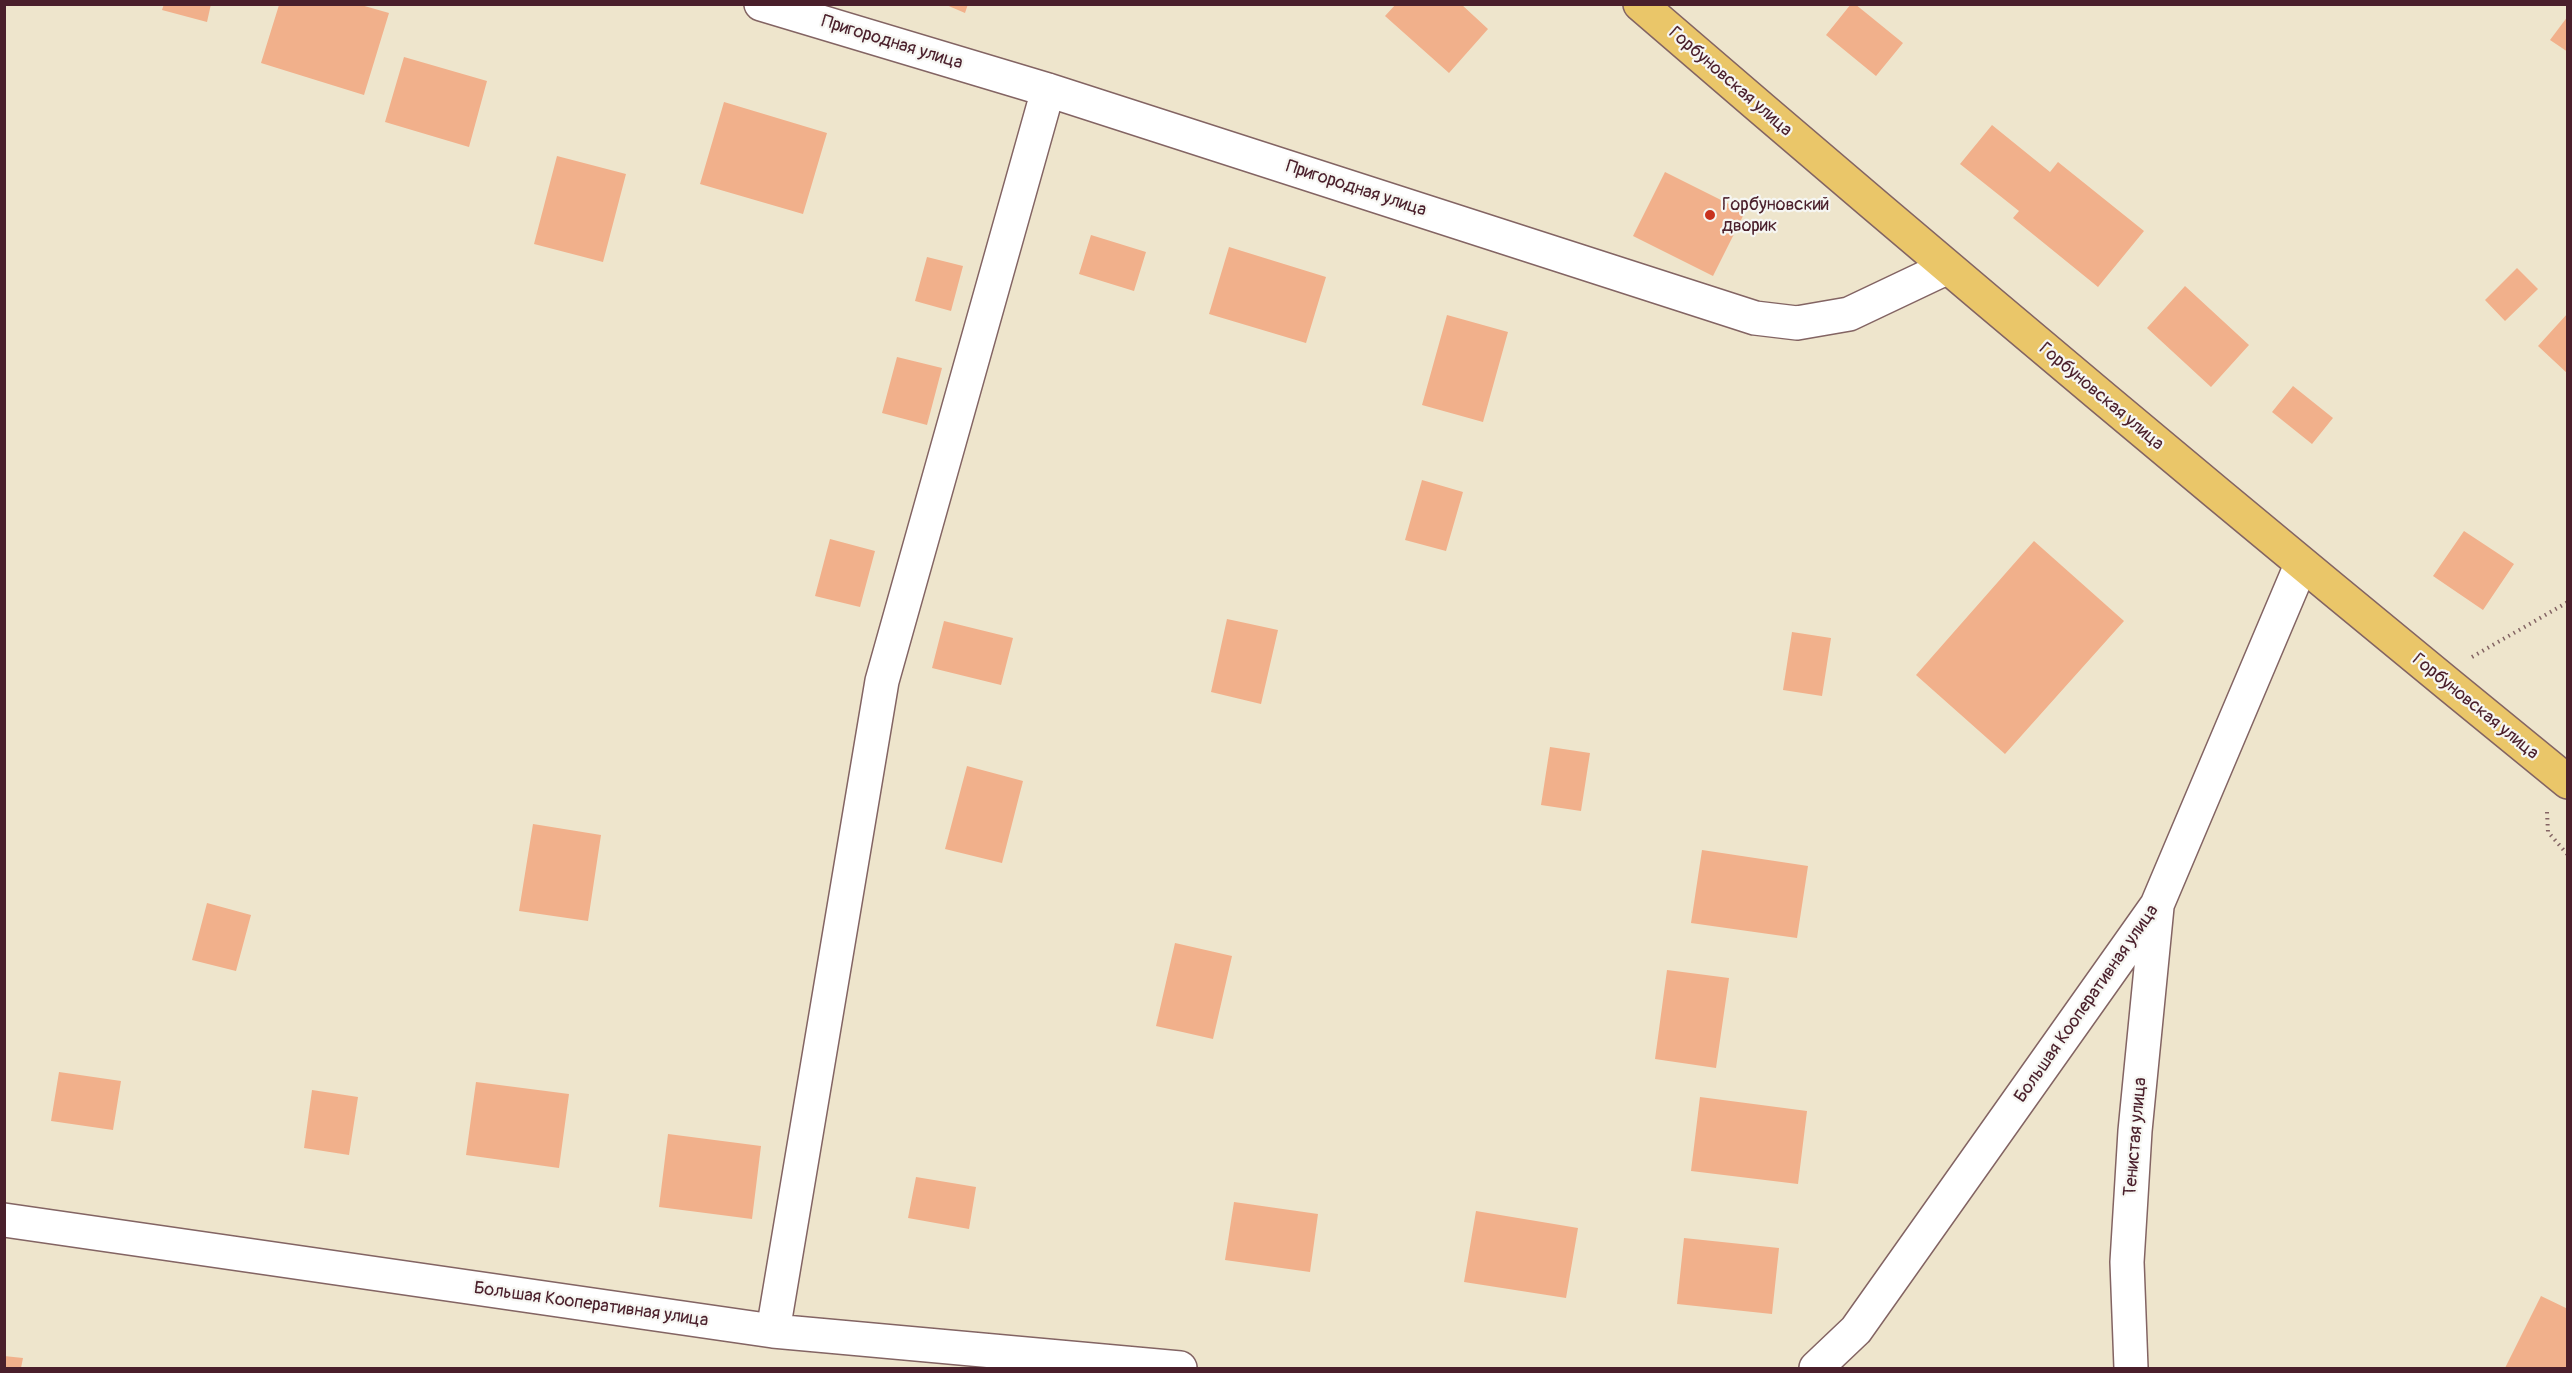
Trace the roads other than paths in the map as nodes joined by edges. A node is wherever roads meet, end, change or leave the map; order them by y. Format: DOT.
graph roads {
  1 [pos="761,4"];
  2 [pos="1640,4"];
  3 [pos="1048,90"];
  4 [pos="1946,268"];
  5 [pos="2301,565"];
  6 [pos="2568,782"];
  7 [pos="2157,905"];
  8 [pos="4,1220"];
  9 [pos="773,1332"];
  10 [pos="1180,1368"];
  11 [pos="1816,1368"];
  12 [pos="2132,1368"];
  1 -- 3 [label="street, Пригородная улица"];
  2 -- 4 [label="main road, Горбуновская улица"];
  3 -- 4 [label="street, Пригородная улица"];
  3 -- 9 [label="street"];
  4 -- 5 [label="main road, Горбуновская улица"];
  5 -- 6 [label="main road, Горбуновская улица"];
  5 -- 7 [label="street, Большая Кооперативная улица"];
  7 -- 11 [label="street, Большая Кооперативная улица"];
  7 -- 12 [label="street, Тенистая улица"];
  8 -- 9 [label="street, Большая Кооперативная улица"];
  9 -- 10 [label="street, Большая Кооперативная улица"];
}
